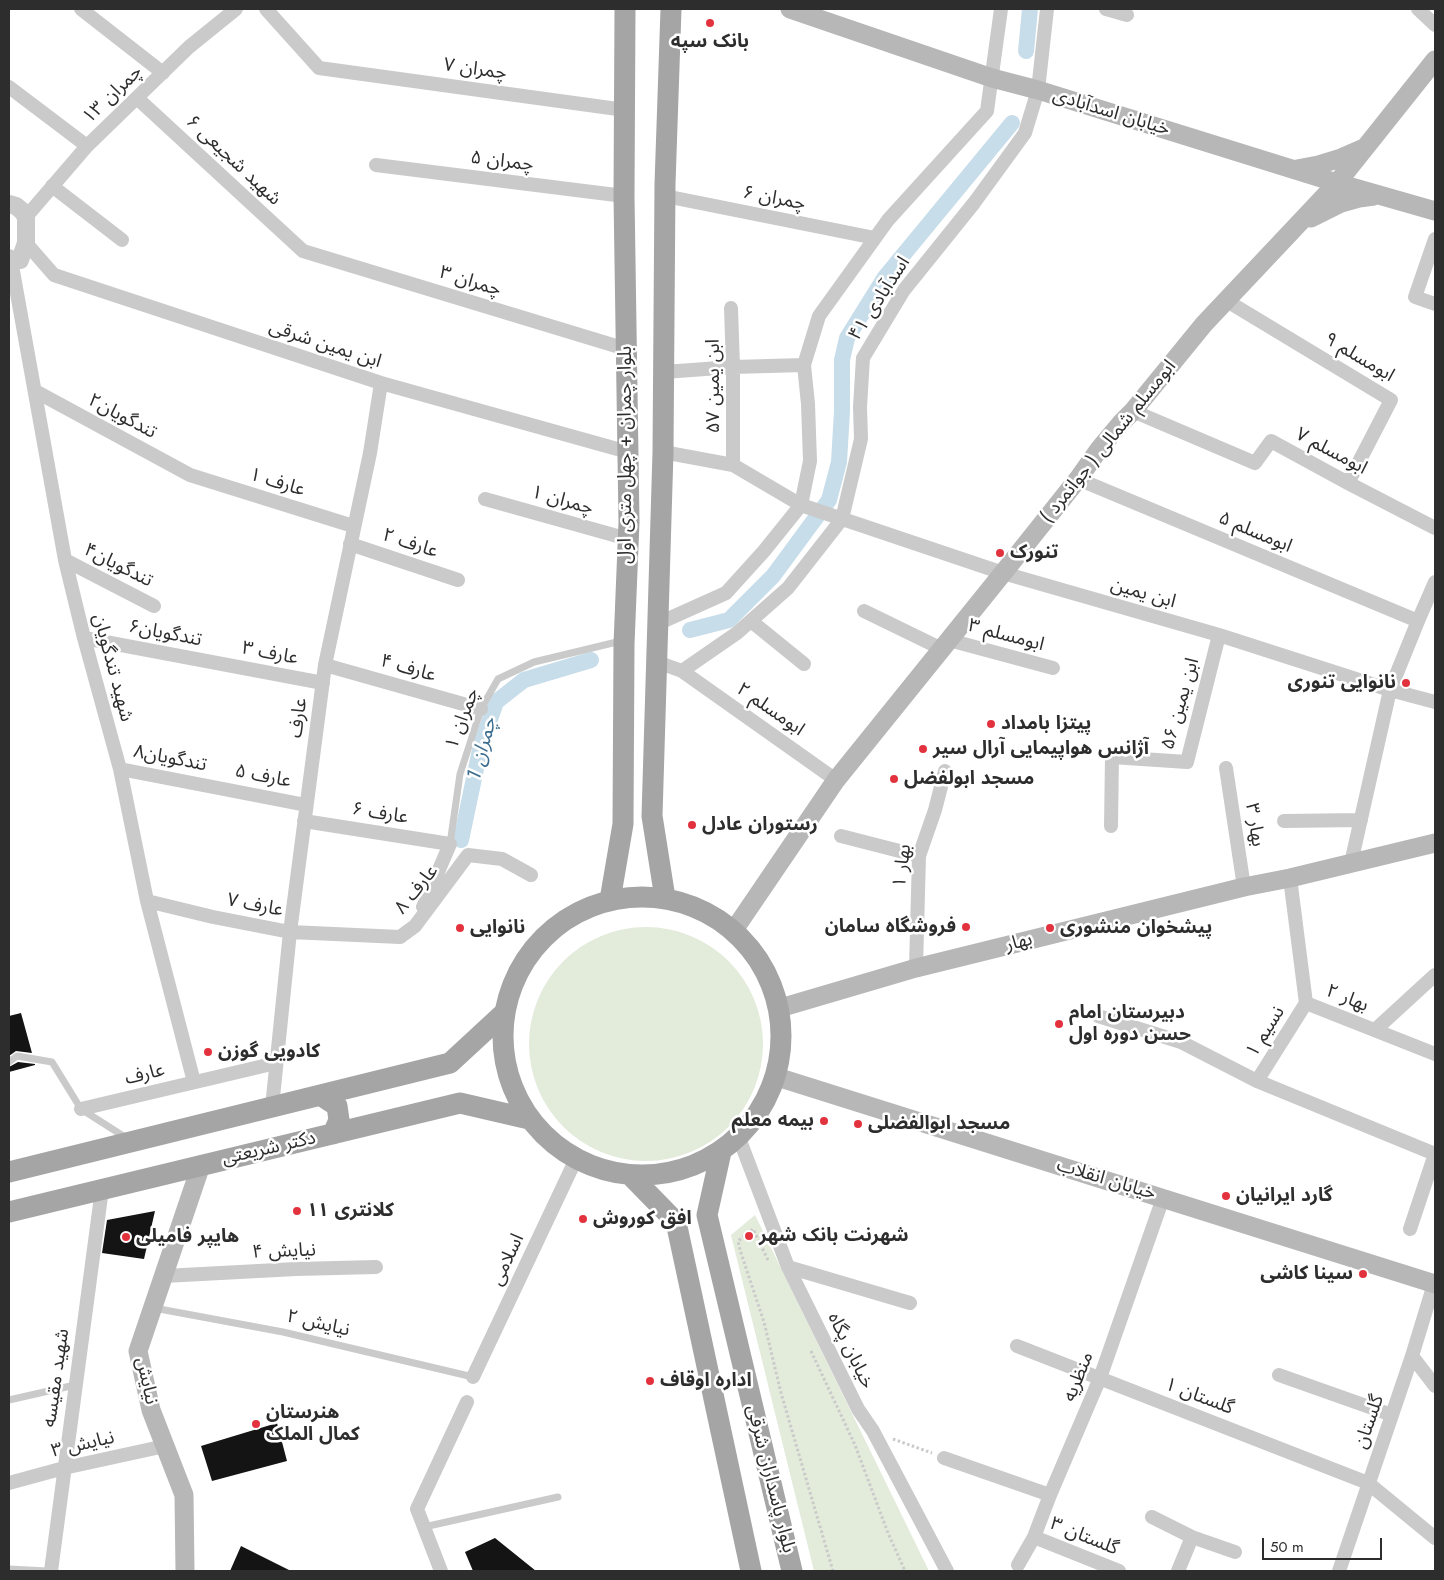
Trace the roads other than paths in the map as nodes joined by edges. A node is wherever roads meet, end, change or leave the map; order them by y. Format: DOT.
graph roads {
  1 [pos="81,9"];
  2 [pos="236,9"];
  3 [pos="266,9"];
  4 [pos="625,9"];
  5 [pos="671,9"];
  6 [pos="790,9"];
  7 [pos="1001,9"];
  8 [pos="1047,9"];
  9 [pos="1106,9"];
  10 [pos="1418,9"];
  11 [pos="814,13"];
  12 [pos="1127,15"];
  13 [pos="1435,25"];
  14 [pos="1435,60"];
  15 [pos="163,73"];
  16 [pos="992,78"];
  17 [pos="9,86"];
  18 [pos="1038,90"];
  19 [pos="137,98"];
  20 [pos="625,110"];
  21 [pos="88,146"];
  22 [pos="1365,148"];
  23 [pos="376,165"];
  24 [pos="1294,169"];
  25 [pos="1337,183"];
  26 [pos="52,186"];
  27 [pos="1379,195"];
  28 [pos="624,196"];
  29 [pos="665,196"];
  30 [pos="15,207"];
  31 [pos="1435,211"];
  32 [pos="1299,224"];
  33 [pos="875,238"];
  34 [pos="122,240"];
  35 [pos="1435,240"];
  36 [pos="26,243"];
  37 [pos="303,251"];
  38 [pos="10,259"];
  39 [pos="1227,301"];
  40 [pos="1435,304"];
  41 [pos="732,308"];
  42 [pos="626,349"];
  43 [pos="804,365"];
  44 [pos="733,367"];
  45 [pos="664,372"];
  46 [pos="381,383"];
  47 [pos="35,391"];
  48 [pos="1133,411"];
  49 [pos="628,452"];
  50 [pos="663,452"];
  51 [pos="733,465"];
  52 [pos="190,475"];
  53 [pos="1078,479"];
  54 [pos="1348,483"];
  55 [pos="485,499"];
  56 [pos="801,505"];
  57 [pos="842,519"];
  58 [pos="353,526"];
  59 [pos="1435,528"];
  60 [pos="628,539"];
  61 [pos="350,544"];
  62 [pos="65,560"];
  63 [pos="1003,573"];
  64 [pos="458,580"];
  65 [pos="1434,587"];
  66 [pos="154,606"];
  67 [pos="864,611"];
  68 [pos="751,620"];
  69 [pos="1418,621"];
  70 [pos="656,624"];
  71 [pos="1219,635"];
  72 [pos="84,638"];
  73 [pos="624,640"];
  74 [pos="946,644"];
  75 [pos="210,662"];
  76 [pos="657,662"];
  77 [pos="804,664"];
  78 [pos="325,665"];
  79 [pos="1053,668"];
  80 [pos="682,671"];
  81 [pos="323,683"];
  82 [pos="1390,690"];
  83 [pos="1435,702"];
  84 [pos="481,709"];
  85 [pos="1226,768"];
  86 [pos="120,769"];
  87 [pos="944,771"];
  88 [pos="836,780"];
  89 [pos="213,787"];
  90 [pos="306,805"];
  91 [pos="1361,820"];
  92 [pos="1284,821"];
  93 [pos="304,822"];
  94 [pos="1110,826"];
  95 [pos="841,836"];
  96 [pos="1435,843"];
  97 [pos="450,844"];
  98 [pos="919,856"];
  99 [pos="1351,863"];
  100 [pos="531,875"];
  101 [pos="1290,878"];
  102 [pos="1244,887"];
  103 [pos="665,898"];
  104 [pos="610,900"];
  105 [pos="147,902"];
  106 [pos="415,926"];
  107 [pos="734,930"];
  108 [pos="290,932"];
  109 [pos="916,968"];
  110 [pos="1435,975"];
  111 [pos="1306,1003"];
  112 [pos="780,1008"];
  113 [pos="504,1014"];
  114 [pos="1098,1016"];
  115 [pos="1375,1030"];
  116 [pos="1435,1054"];
  117 [pos="9,1062"];
  118 [pos="276,1063"];
  119 [pos="777,1077"];
  120 [pos="1257,1081"];
  121 [pos="194,1082"];
  122 [pos="320,1095"];
  123 [pos="272,1107"];
  124 [pos="81,1109"];
  125 [pos="529,1119"];
  126 [pos="333,1134"];
  127 [pos="739,1138"];
  128 [pos="133,1141"];
  129 [pos="720,1152"];
  130 [pos="1435,1154"];
  131 [pos="576,1159"];
  132 [pos="201,1165"];
  133 [pos="9,1172"];
  134 [pos="630,1175"];
  135 [pos="102,1189"];
  136 [pos="1163,1198"];
  137 [pos="9,1212"];
  138 [pos="1410,1229"];
  139 [pos="788,1267"];
  140 [pos="376,1268"];
  141 [pos="164,1276"];
  142 [pos="1435,1284"];
  143 [pos="910,1303"];
  144 [pos="154,1308"];
  145 [pos="1017,1346"];
  146 [pos="1412,1356"];
  147 [pos="1279,1375"];
  148 [pos="474,1377"];
  149 [pos="1100,1378"];
  150 [pos="75,1386"];
  151 [pos="1435,1386"];
  152 [pos="9,1400"];
  153 [pos="467,1402"];
  154 [pos="1392,1415"];
  155 [pos="165,1446"];
  156 [pos="944,1458"];
  157 [pos="64,1468"];
  158 [pos="9,1483"];
  159 [pos="1368,1483"];
  160 [pos="1050,1495"];
  161 [pos="558,1497"];
  162 [pos="1152,1517"];
  163 [pos="424,1527"];
  164 [pos="1034,1537"];
  165 [pos="1192,1537"];
  166 [pos="1435,1538"];
  167 [pos="786,1543"];
  168 [pos="1235,1552"];
  169 [pos="1018,1565"];
  170 [pos="9,1569"];
  171 [pos="750,1570"];
  172 [pos="49,1571"];
  173 [pos="185,1571"];
  174 [pos="441,1571"];
  175 [pos="792,1571"];
  176 [pos="802,1571"];
  177 [pos="947,1571"];
  178 [pos="1120,1571"];
  179 [pos="1178,1571"];
  180 [pos="1339,1571"];
  1 -- 15 [label="street"];
  2 -- 15 [label="street, چمران ۱۳"];
  3 -- 20 [label="street, چمران ۷"];
  4 -- 20 [label="main road, بلوار چمران + چهل متری اول"];
  5 -- 29 [label="main road, بلوار چمران + چهل متری اول"];
  6 -- 11 [label="main road, خیابان اسدآبادی"];
  7 -- 16 [label="street"];
  8 -- 18 [label="street, اسدآبادی ۴۱"];
  9 -- 12 [label="street"];
  10 -- 13 [label="street"];
  11 -- 16 [label="main road, خیابان اسدآبادی"];
  14 -- 22 [label="main road, ابومسلم شمالی ( جوانمرد )"];
  15 -- 19 [label="street, چمران ۱۳"];
  16 -- 18 [label="main road, خیابان اسدآبادی"];
  16 -- 33 [label="street"];
  17 -- 21 [label="street"];
  18 -- 24 [label="main road, خیابان اسدآبادی"];
  18 -- 57 [label="street, اسدآبادی ۴۱"];
  19 -- 21 [label="street, چمران ۱۳"];
  19 -- 37 [label="street, شهید شجیعی ۶"];
  20 -- 28 [label="main road, بلوار چمران + چهل متری اول"];
  21 -- 26 [label="street, چمران ۱۳"];
  22 -- 24 [label="main road"];
  22 -- 25 [label="main road, ابومسلم شمالی ( جوانمرد )"];
  23 -- 28 [label="street, چمران ۵"];
  24 -- 25 [label="main road, خیابان اسدآبادی"];
  25 -- 27 [label="main road, خیابان اسدآبادی"];
  25 -- 32 [label="main road, ابومسلم شمالی ( جوانمرد )"];
  26 -- 30 [label="street, چمران ۱۳"];
  26 -- 34 [label="street"];
  27 -- 31 [label="main road, خیابان اسدآبادی"];
  27 -- 32 [label="main road"];
  28 -- 42 [label="main road, بلوار چمران + چهل متری اول"];
  29 -- 33 [label="street, چمران ۶"];
  29 -- 45 [label="main road, بلوار چمران + چهل متری اول"];
  30 -- 36 [label="street"];
  32 -- 39 [label="main road, ابومسلم شمالی ( جوانمرد )"];
  33 -- 43 [label="street"];
  35 -- 40 [label="street"];
  36 -- 38 [label="street"];
  36 -- 46 [label="street, ابن یمین شرقی"];
  37 -- 42 [label="street, چمران ۳"];
  38 -- 47 [label="street, شهید تندگویان"];
  39 -- 48 [label="main road, ابومسلم شمالی ( جوانمرد )"];
  39 -- 54 [label="street, ابومسلم ۹"];
  41 -- 44 [label="street, ابن یمین ۵۷"];
  42 -- 49 [label="main road, بلوار چمران + چهل متری اول"];
  43 -- 44 [label="street"];
  43 -- 56 [label="street"];
  44 -- 45 [label="street"];
  44 -- 51 [label="street, ابن یمین ۵۷"];
  45 -- 50 [label="main road, بلوار چمران + چهل متری اول"];
  46 -- 49 [label="street, ابن یمین شرقی"];
  46 -- 58 [label="street, عارف"];
  47 -- 52 [label="street, تندگویان۲"];
  47 -- 62 [label="street, شهید تندگویان"];
  48 -- 53 [label="main road, ابومسلم شمالی ( جوانمرد )"];
  48 -- 54 [label="street, ابومسلم ۷"];
  49 -- 60 [label="main road, بلوار چمران + چهل متری اول"];
  50 -- 51 [label="street"];
  50 -- 70 [label="main road, بلوار چمران + چهل متری اول"];
  51 -- 56 [label="street"];
  52 -- 58 [label="street, عارف ۱"];
  53 -- 63 [label="main road, ابومسلم شمالی ( جوانمرد )"];
  53 -- 69 [label="street, ابومسلم ۵"];
  54 -- 59 [label="street, ابومسلم ۷"];
  55 -- 60 [label="street, چمران ۱"];
  56 -- 57 [label="street, ابن یمین"];
  56 -- 70 [label="street"];
  57 -- 63 [label="street, ابن یمین"];
  57 -- 68 [label="street, اسدآبادی ۴۱"];
  58 -- 61 [label="street, عارف"];
  60 -- 73 [label="main road, بلوار چمران + چهل متری اول"];
  61 -- 64 [label="street, عارف ۲"];
  61 -- 78 [label="street, عارف"];
  62 -- 66 [label="street, تندگویان۴"];
  62 -- 72 [label="street, شهید تندگویان"];
  63 -- 71 [label="street, ابن یمین"];
  63 -- 74 [label="main road, ابومسلم شمالی ( جوانمرد )"];
  65 -- 69 [label="street"];
  67 -- 74 [label="street, ابومسلم ۳"];
  68 -- 77 [label="street"];
  68 -- 80 [label="street, اسدآبادی ۴۱"];
  69 -- 82 [label="street"];
  70 -- 76 [label="main road, بلوار چمران + چهل متری اول"];
  71 -- 82 [label="street, ابن یمین"];
  71 -- 94 [label="street, ابن یمین ۵۶"];
  72 -- 75 [label="street, تندگویان۶"];
  72 -- 86 [label="street, شهید تندگویان"];
  73 -- 84 [label="lane, ۱ چمران"];
  73 -- 104 [label="main road, بلوار چمران + چهل متری اول"];
  74 -- 79 [label="street, ابومسلم ۳"];
  74 -- 88 [label="main road, ابومسلم شمالی ( جوانمرد )"];
  75 -- 81 [label="street, عارف ۳"];
  76 -- 80 [label="street, ابومسلم ۲"];
  76 -- 103 [label="main road, بلوار چمران + چهل متری اول"];
  78 -- 81 [label="street, عارف"];
  78 -- 84 [label="street, عارف ۴"];
  80 -- 88 [label="street, ابومسلم ۲"];
  81 -- 90 [label="street, عارف"];
  82 -- 83 [label="street, ابن یمین"];
  82 -- 91 [label="street"];
  84 -- 97 [label="lane, ۱ چمران"];
  85 -- 102 [label="street, بهار ۳"];
  86 -- 89 [label="street, تندگویان۸"];
  86 -- 105 [label="street, شهید تندگویان"];
  87 -- 98 [label="street, بهار ۱"];
  88 -- 107 [label="main road, ابومسلم شمالی ( جوانمرد )"];
  89 -- 90 [label="street, عارف ۵"];
  90 -- 93 [label="street, عارف"];
  91 -- 92 [label="street"];
  91 -- 99 [label="street"];
  93 -- 97 [label="street, عارف ۶"];
  93 -- 108 [label="street, عارف"];
  95 -- 98 [label="street"];
  96 -- 99 [label="main road, بهار"];
  97 -- 106 [label="street"];
  98 -- 109 [label="street, بهار ۱"];
  99 -- 101 [label="main road, بهار"];
  100 -- 106 [label="street, عارف ۸"];
  101 -- 102 [label="main road, بهار"];
  101 -- 111 [label="street, بهار ۲"];
  102 -- 109 [label="main road, بهار"];
  103 -- 104 [label="main road"];
  103 -- 107 [label="main road"];
  104 -- 113 [label="main road"];
  105 -- 108 [label="street, عارف ۷"];
  105 -- 121 [label="street, شهید تندگویان"];
  106 -- 108 [label="street, عارف ۸"];
  107 -- 112 [label="main road"];
  108 -- 118 [label="street, عارف"];
  109 -- 112 [label="main road, بهار"];
  110 -- 115 [label="street"];
  111 -- 115 [label="street, بهار ۲"];
  111 -- 120 [label="street, نسیم ۱"];
  112 -- 119 [label="main road"];
  113 -- 122 [label="main road, دکتر شریعتی"];
  113 -- 125 [label="main road"];
  114 -- 120 [label="street"];
  115 -- 116 [label="street, بهار ۲"];
  117 -- 124 [label="lane"];
  118 -- 121 [label="street, عارف"];
  118 -- 123 [label="street, عارف"];
  119 -- 127 [label="main road"];
  119 -- 136 [label="main road, خیابان انقلاب"];
  120 -- 130 [label="street"];
  121 -- 124 [label="street, عارف"];
  122 -- 123 [label="main road, دکتر شریعتی"];
  122 -- 126 [label="main road"];
  123 -- 128 [label="main road, دکتر شریعتی"];
  124 -- 128 [label="lane"];
  125 -- 126 [label="main road, دکتر شریعتی"];
  125 -- 131 [label="main road"];
  126 -- 132 [label="main road, دکتر شریعتی"];
  127 -- 129 [label="main road"];
  127 -- 139 [label="street, خیابان پگاه"];
  128 -- 133 [label="main road, دکتر شریعتی"];
  129 -- 134 [label="main road"];
  129 -- 167 [label="main road, بلوار پاسداران شرقی"];
  130 -- 138 [label="street"];
  131 -- 134 [label="main road"];
  131 -- 148 [label="street, اسلامی"];
  132 -- 135 [label="main road, دکتر شریعتی"];
  132 -- 141 [label="main road, نیایش"];
  134 -- 171 [label="main road, بلوار پاسداران شرقی"];
  135 -- 137 [label="main road, دکتر شریعتی"];
  135 -- 150 [label="street, شهید مقیسه"];
  136 -- 142 [label="main road, خیابان انقلاب"];
  136 -- 149 [label="street, منظریه"];
  139 -- 143 [label="street"];
  139 -- 177 [label="street, خیابان پگاه"];
  140 -- 141 [label="street, نیایش ۴"];
  141 -- 144 [label="main road, نیایش"];
  142 -- 146 [label="street, گلستان"];
  144 -- 148 [label="lane, نیایش ۲"];
  144 -- 155 [label="main road, نیایش"];
  145 -- 149 [label="street, گلستان ۱"];
  146 -- 151 [label="street"];
  146 -- 154 [label="street, گلستان"];
  147 -- 154 [label="street"];
  149 -- 159 [label="street, گلستان ۱"];
  149 -- 160 [label="street, منظریه"];
  150 -- 152 [label="lane"];
  150 -- 157 [label="street, شهید مقیسه"];
  153 -- 163 [label="street"];
  154 -- 159 [label="street, گلستان"];
  155 -- 157 [label="street, نیایش ۳"];
  155 -- 173 [label="main road, نیایش"];
  156 -- 160 [label="street"];
  157 -- 158 [label="street, نیایش ۳"];
  157 -- 172 [label="street, شهید مقیسه"];
  159 -- 166 [label="street, گلستان ۱"];
  159 -- 180 [label="street, گلستان"];
  160 -- 164 [label="street, منظریه"];
  161 -- 163 [label="lane"];
  162 -- 165 [label="street"];
  163 -- 174 [label="street"];
  164 -- 169 [label="street, منظریه"];
  164 -- 178 [label="street, گلستان ۳"];
  165 -- 168 [label="street"];
  165 -- 179 [label="street"];
  167 -- 175 [label="main road, بلوار پاسداران شرقی"];
  167 -- 176 [label="street"];
  170 -- 172 [label="lane"];
}
